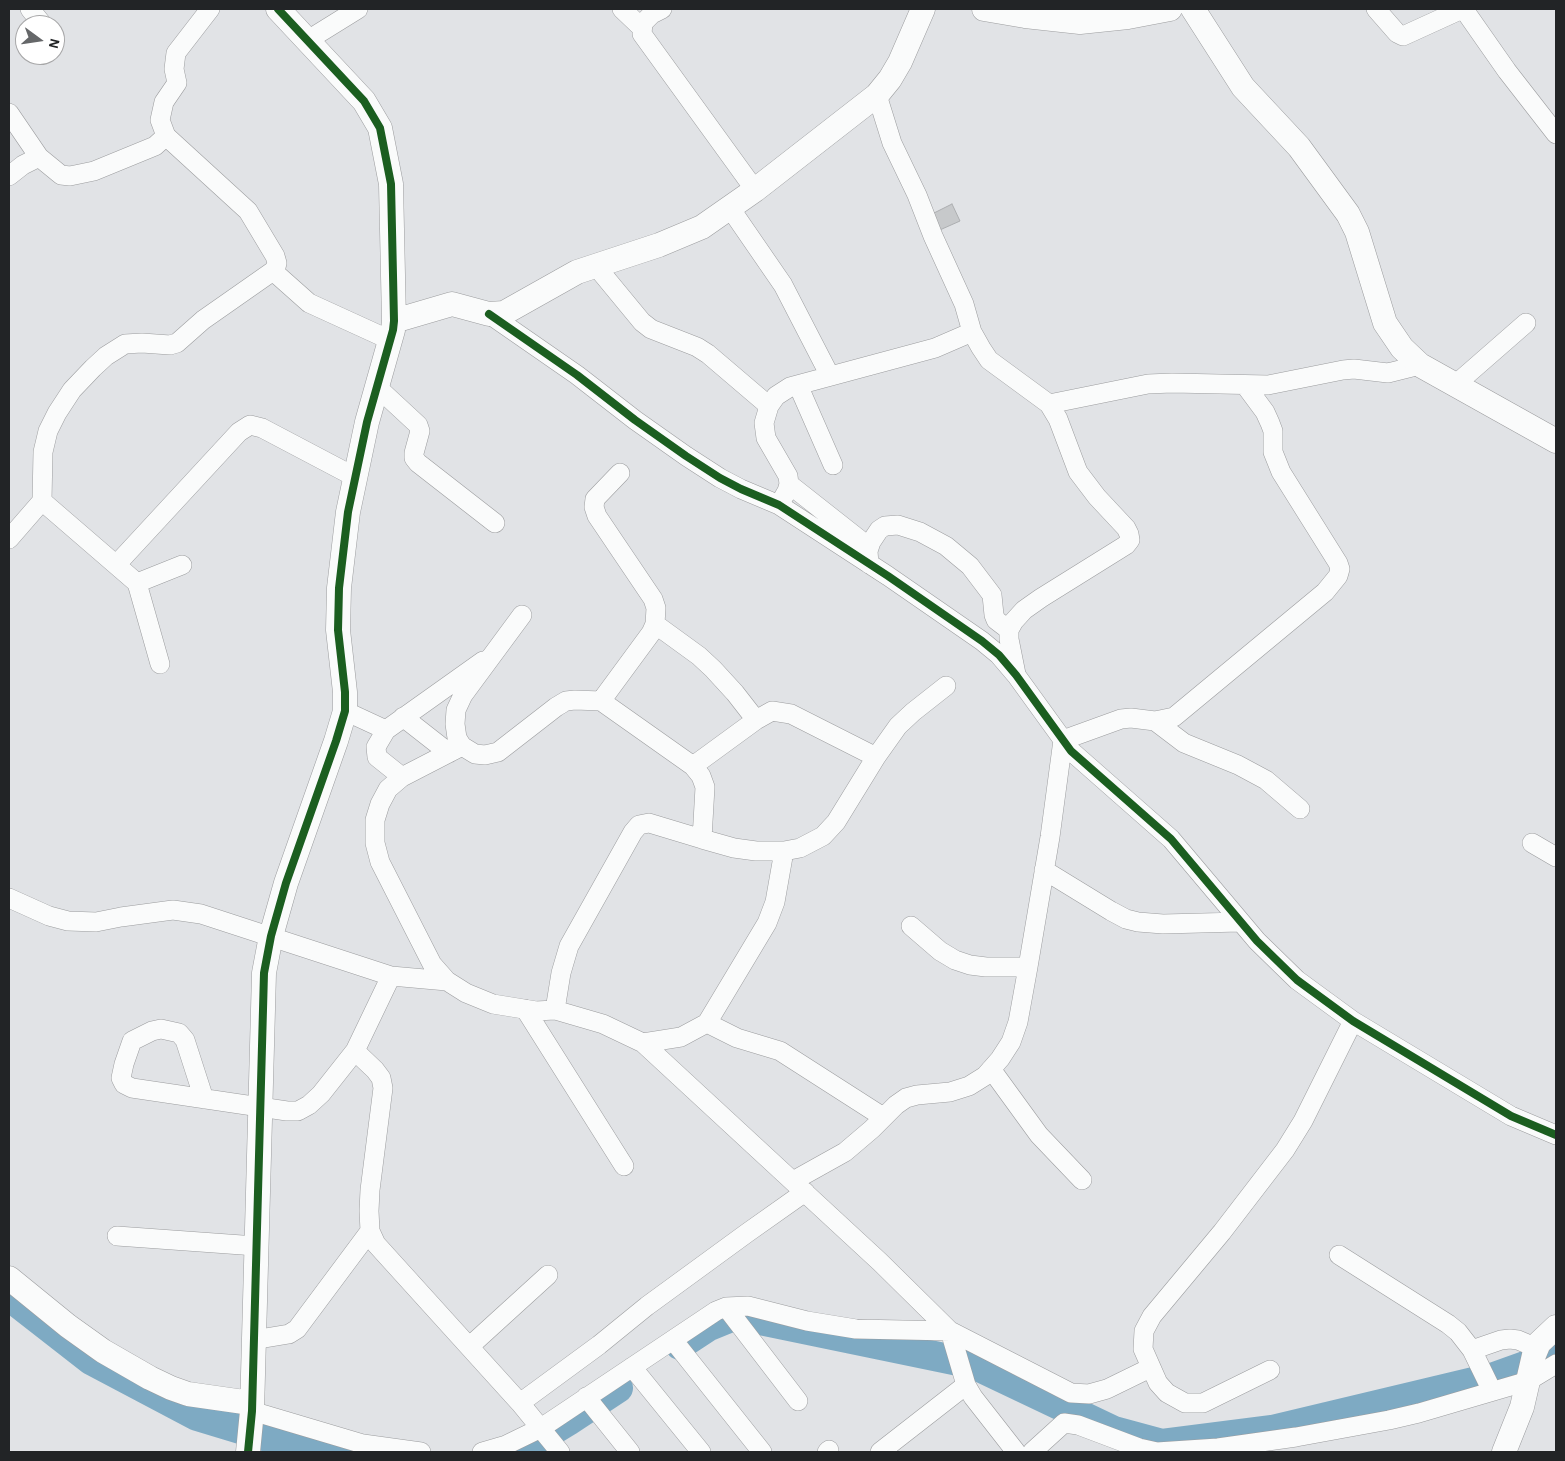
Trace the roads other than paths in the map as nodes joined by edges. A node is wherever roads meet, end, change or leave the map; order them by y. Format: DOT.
graph roads {
  1 [pos="210,9"];
  2 [pos="278,9"];
  3 [pos="358,9"];
  4 [pos="622,9"];
  5 [pos="662,9"];
  6 [pos="922,9"];
  7 [pos="984,9"];
  8 [pos="1170,9"];
  9 [pos="1193,9"];
  10 [pos="1376,9"];
  11 [pos="642,28"];
  12 [pos="308,40"];
  13 [pos="877,95"];
  14 [pos="9,113"];
  15 [pos="1556,134"];
  16 [pos="166,136"];
  17 [pos="39,157"];
  18 [pos="9,176"];
  19 [pos="755,190"];
  20 [pos="730,208"];
  21 [pos="594,266"];
  22 [pos="273,271"];
  23 [pos="489,314"];
  24 [pos="1526,323"];
  25 [pos="392,330"];
  26 [pos="972,332"];
  27 [pos="1420,365"];
  28 [pos="830,376"];
  29 [pos="798,385"];
  30 [pos="1455,385"];
  31 [pos="1245,386"];
  32 [pos="377,387"];
  33 [pos="1049,404"];
  34 [pos="769,406"];
  35 [pos="1556,441"];
  36 [pos="833,464"];
  37 [pos="620,472"];
  38 [pos="355,477"];
  39 [pos="789,484"];
  40 [pos="42,501"];
  41 [pos="779,505"];
  42 [pos="495,523"];
  43 [pos="9,539"];
  44 [pos="869,555"];
  45 [pos="116,565"];
  46 [pos="182,565"];
  47 [pos="137,583"];
  48 [pos="522,615"];
  49 [pos="655,624"];
  50 [pos="1009,630"];
  51 [pos="160,664"];
  52 [pos="1016,675"];
  53 [pos="463,682"];
  54 [pos="946,686"];
  55 [pos="601,701"];
  56 [pos="345,711"];
  57 [pos="403,717"];
  58 [pos="756,720"];
  59 [pos="1154,721"];
  60 [pos="386,730"];
  61 [pos="1063,740"];
  62 [pos="455,750"];
  63 [pos="876,757"];
  64 [pos="693,766"];
  65 [pos="402,777"];
  66 [pos="1300,808"];
  67 [pos="702,839"];
  68 [pos="1532,844"];
  69 [pos="784,851"];
  70 [pos="1556,857"];
  71 [pos="1044,870"];
  72 [pos="9,898"];
  73 [pos="1240,922"];
  74 [pos="911,926"];
  75 [pos="271,936"];
  76 [pos="1028,967"];
  77 [pos="391,976"];
  78 [pos="448,981"];
  79 [pos="525,1009"];
  80 [pos="555,1010"];
  81 [pos="1352,1020"];
  82 [pos="707,1023"];
  83 [pos="642,1043"];
  84 [pos="355,1051"];
  85 [pos="991,1069"];
  86 [pos="204,1099"];
  87 [pos="261,1107"];
  88 [pos="883,1117"];
  89 [pos="1556,1135"];
  90 [pos="624,1166"];
  91 [pos="1082,1180"];
  92 [pos="799,1187"];
  93 [pos="370,1231"];
  94 [pos="117,1236"];
  95 [pos="256,1246"];
  96 [pos="1339,1254"];
  97 [pos="548,1276"];
  98 [pos="9,1278"];
  99 [pos="726,1307"];
  100 [pos="1556,1327"];
  101 [pos="950,1331"];
  102 [pos="253,1340"];
  103 [pos="673,1340"];
  104 [pos="470,1346"];
  105 [pos="1472,1350"];
  106 [pos="1533,1364"];
  107 [pos="1556,1364"];
  108 [pos="632,1367"];
  109 [pos="1150,1368"];
  110 [pos="1270,1370"];
  111 [pos="964,1379"];
  112 [pos="1489,1383"];
  113 [pos="586,1397"];
  114 [pos="798,1401"];
  115 [pos="520,1402"];
  116 [pos="250,1425"];
  117 [pos="541,1428"];
  118 [pos="365,1448"];
  119 [pos="421,1452"];
  120 [pos="482,1452"];
  121 [pos="560,1452"];
  122 [pos="630,1452"];
  123 [pos="700,1452"];
  124 [pos="762,1452"];
  125 [pos="880,1452"];
  126 [pos="1016,1452"];
  127 [pos="1032,1452"];
  128 [pos="1504,1452"];
  1 -- 16 [label="street"];
  2 -- 12 [label="street"];
  3 -- 12 [label="street"];
  4 -- 11 [label="street"];
  5 -- 11 [label="street"];
  6 -- 13 [label="street"];
  7 -- 8 [label="street"];
  9 -- 27 [label="street"];
  10 -- 15 [label="street"];
  11 -- 19 [label="street"];
  12 -- 25 [label="street"];
  13 -- 19 [label="street"];
  13 -- 26 [label="street"];
  14 -- 17 [label="street"];
  16 -- 17 [label="street"];
  16 -- 22 [label="street"];
  17 -- 18 [label="street"];
  19 -- 20 [label="street"];
  20 -- 21 [label="street"];
  20 -- 28 [label="street"];
  21 -- 23 [label="street"];
  21 -- 34 [label="street"];
  22 -- 25 [label="street"];
  22 -- 40 [label="street"];
  23 -- 25 [label="street"];
  23 -- 41 [label="street"];
  24 -- 30 [label="street"];
  25 -- 32 [label="street"];
  26 -- 28 [label="street"];
  26 -- 33 [label="street"];
  27 -- 30 [label="street"];
  27 -- 31 [label="street"];
  28 -- 29 [label="street"];
  29 -- 34 [label="street"];
  29 -- 36 [label="street"];
  30 -- 35 [label="street"];
  31 -- 33 [label="street"];
  31 -- 59 [label="street"];
  32 -- 38 [label="street"];
  32 -- 42 [label="street"];
  33 -- 50 [label="street"];
  34 -- 39 [label="street"];
  37 -- 49 [label="street"];
  38 -- 45 [label="street"];
  38 -- 56 [label="street"];
  39 -- 41 [label="street"];
  39 -- 44 [label="street"];
  40 -- 43 [label="street"];
  40 -- 45 [label="street"];
  41 -- 44 [label="street"];
  44 -- 50 [label="street"];
  44 -- 52 [label="street"];
  45 -- 47 [label="street"];
  46 -- 47 [label="street"];
  47 -- 51 [label="street"];
  48 -- 53 [label="street"];
  49 -- 55 [label="street"];
  49 -- 58 [label="street"];
  50 -- 52 [label="street"];
  52 -- 61 [label="street"];
  53 -- 57 [label="street"];
  53 -- 62 [label="street"];
  54 -- 63 [label="street"];
  55 -- 62 [label="street"];
  55 -- 64 [label="street"];
  56 -- 60 [label="street"];
  56 -- 75 [label="street"];
  57 -- 60 [label="street"];
  57 -- 62 [label="street"];
  58 -- 63 [label="street"];
  58 -- 64 [label="street"];
  59 -- 61 [label="street"];
  59 -- 66 [label="street"];
  60 -- 65 [label="street"];
  61 -- 71 [label="street"];
  61 -- 73 [label="street"];
  62 -- 65 [label="street"];
  63 -- 69 [label="street"];
  64 -- 67 [label="street"];
  65 -- 78 [label="street"];
  67 -- 69 [label="street"];
  67 -- 80 [label="street"];
  68 -- 70 [label="street"];
  69 -- 82 [label="street"];
  71 -- 73 [label="street"];
  71 -- 76 [label="street"];
  72 -- 75 [label="street"];
  73 -- 81 [label="street"];
  74 -- 76 [label="street"];
  75 -- 77 [label="street"];
  75 -- 87 [label="street"];
  76 -- 85 [label="street"];
  77 -- 78 [label="street"];
  77 -- 84 [label="street"];
  78 -- 79 [label="street"];
  79 -- 80 [label="street"];
  79 -- 90 [label="street"];
  80 -- 83 [label="street"];
  81 -- 89 [label="street"];
  81 -- 109 [label="street"];
  82 -- 83 [label="street"];
  82 -- 88 [label="street"];
  83 -- 92 [label="street"];
  84 -- 87 [label="street"];
  84 -- 93 [label="street"];
  85 -- 88 [label="street"];
  85 -- 91 [label="street"];
  86 -- 86 [label="street"];
  86 -- 87 [label="street"];
  87 -- 95 [label="street"];
  88 -- 92 [label="street"];
  92 -- 101 [label="street"];
  92 -- 115 [label="street"];
  93 -- 102 [label="street"];
  93 -- 104 [label="street"];
  94 -- 95 [label="street"];
  95 -- 102 [label="street"];
  96 -- 105 [label="street"];
  97 -- 104 [label="street"];
  98 -- 116 [label="street"];
  99 -- 101 [label="street"];
  99 -- 103 [label="street"];
  99 -- 114 [label="street"];
  100 -- 106 [label="street"];
  101 -- 109 [label="street"];
  101 -- 111 [label="street"];
  102 -- 116 [label="street"];
  103 -- 108 [label="street"];
  103 -- 124 [label="street"];
  104 -- 115 [label="street"];
  105 -- 106 [label="street"];
  105 -- 112 [label="street"];
  106 -- 107 [label="street"];
  106 -- 112 [label="street"];
  106 -- 128 [label="street"];
  108 -- 113 [label="street"];
  108 -- 123 [label="street"];
  109 -- 110 [label="street"];
  111 -- 125 [label="street"];
  111 -- 126 [label="street"];
  112 -- 127 [label="street"];
  113 -- 117 [label="street"];
  113 -- 122 [label="street"];
  115 -- 117 [label="street"];
  116 -- 118 [label="street"];
  117 -- 120 [label="street"];
  117 -- 121 [label="street"];
  118 -- 119 [label="street"];
}
